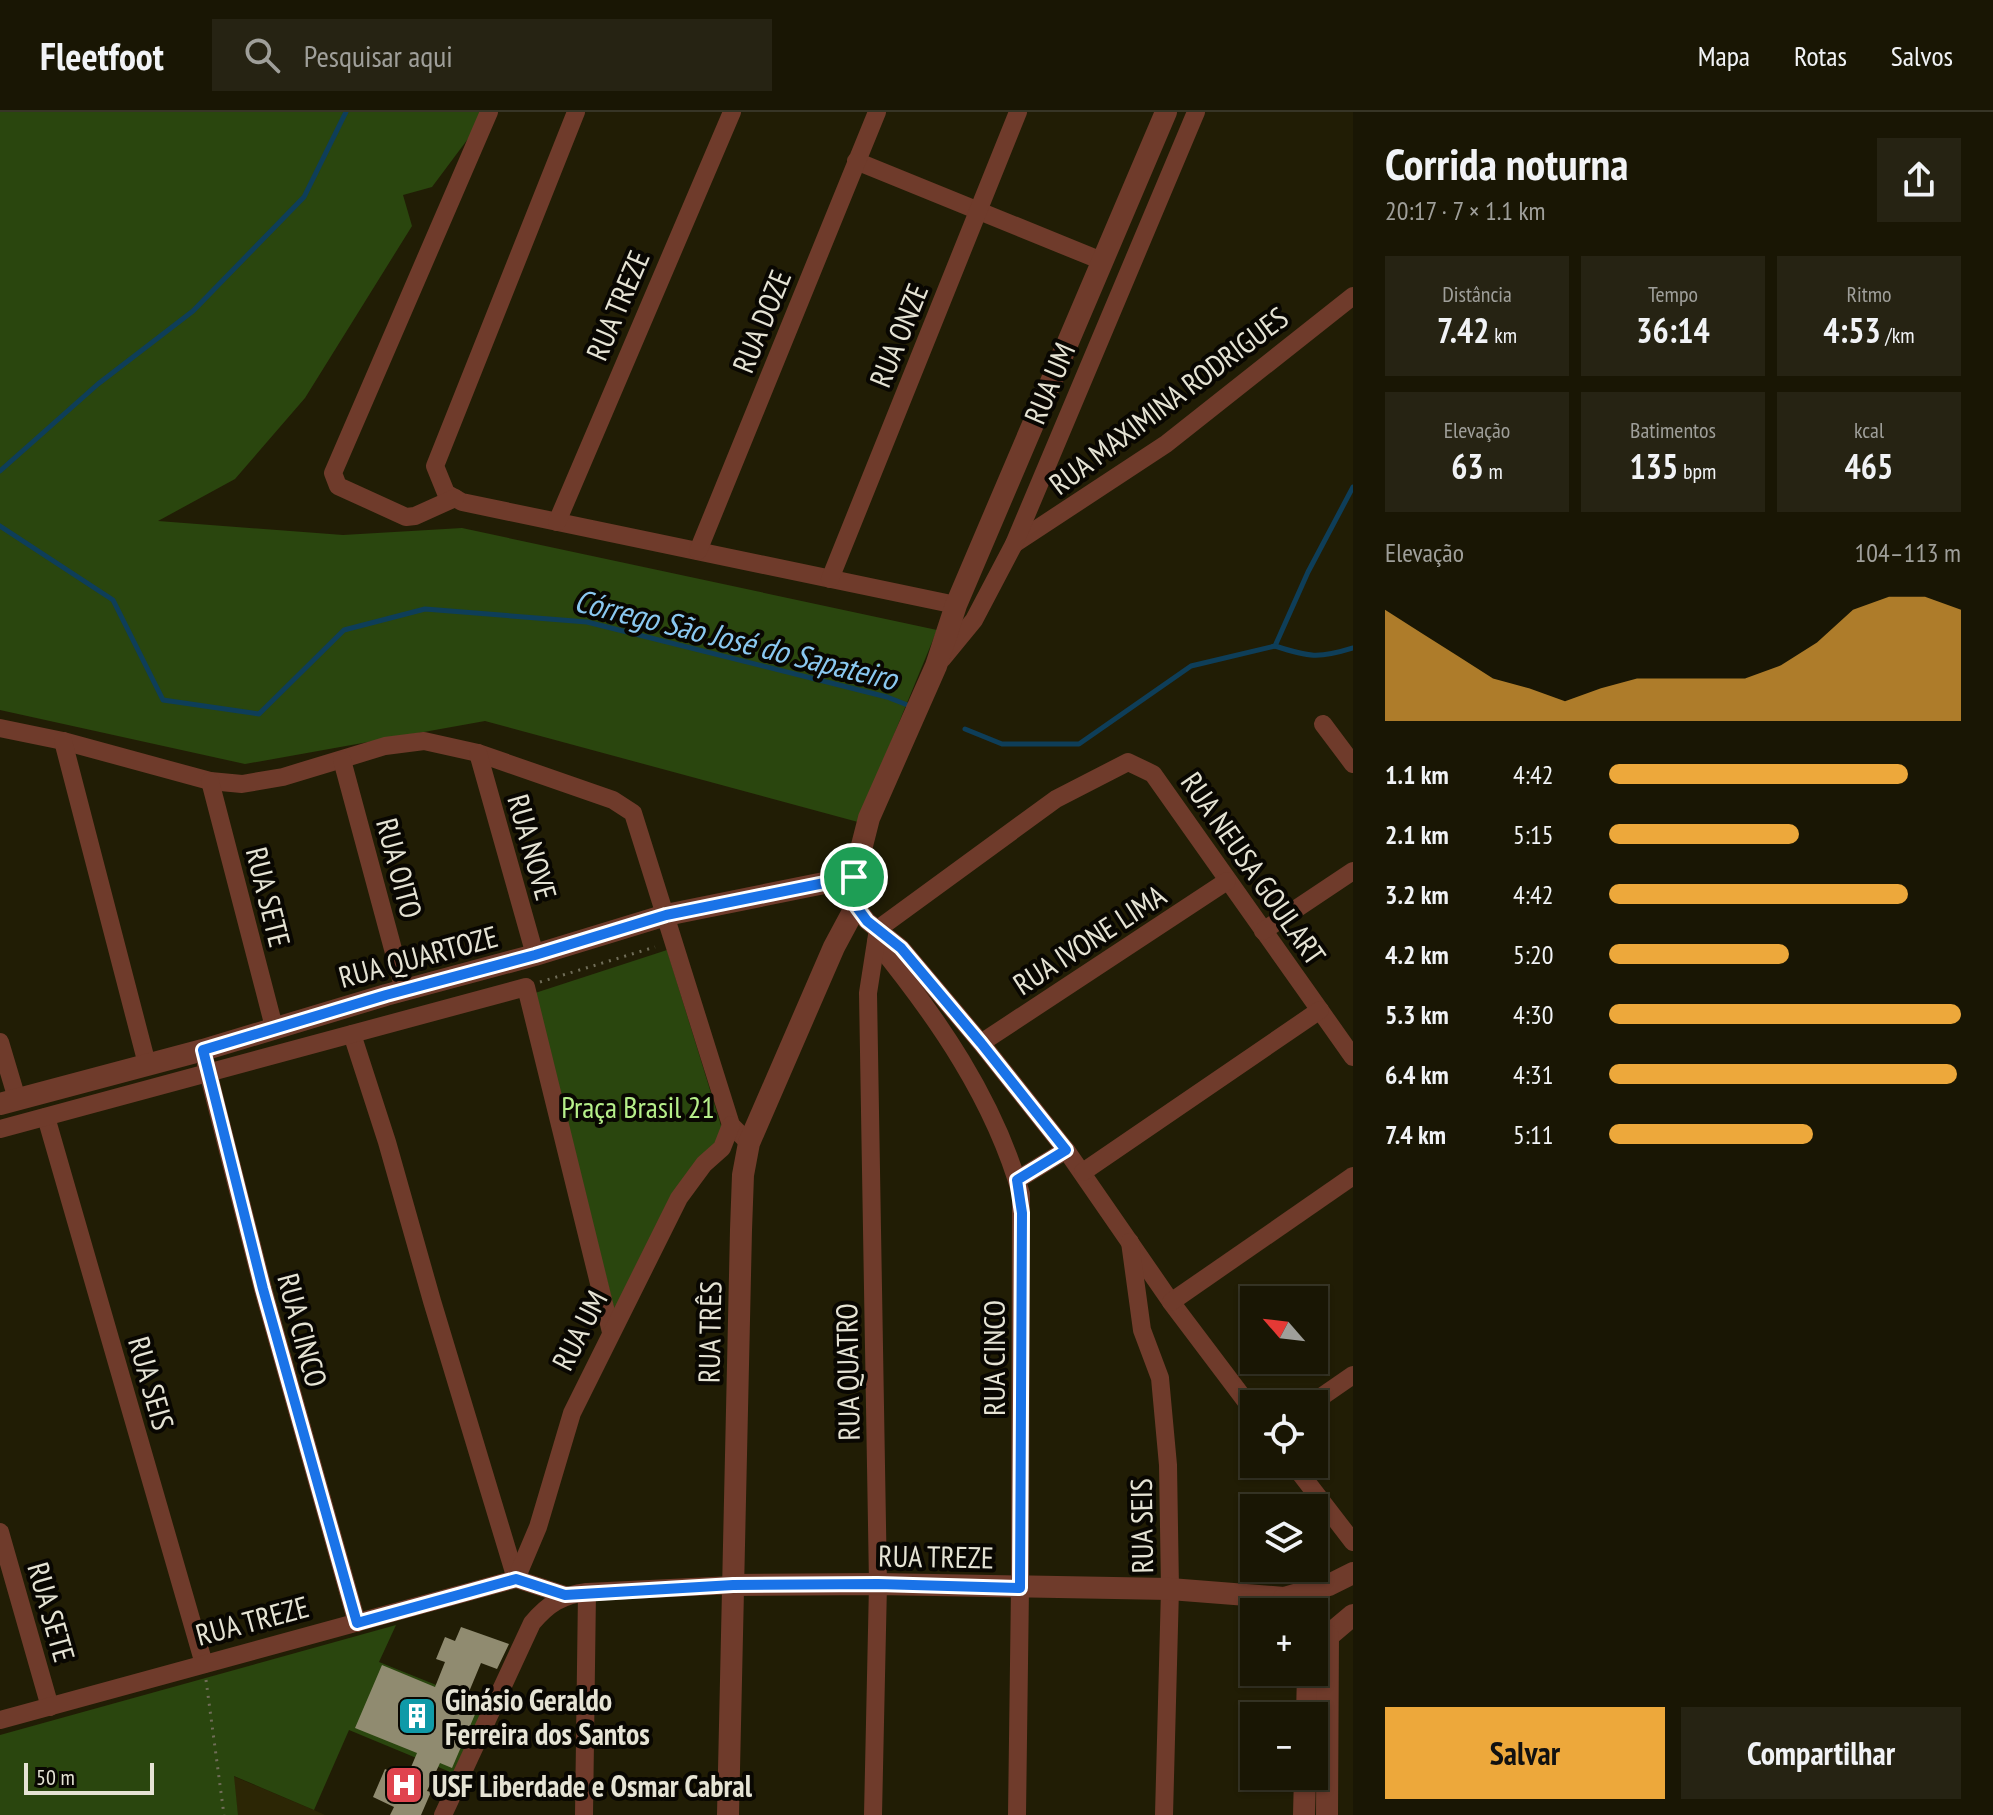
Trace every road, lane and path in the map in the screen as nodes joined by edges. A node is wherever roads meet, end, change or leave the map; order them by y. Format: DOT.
graph roads {
  1 [pos="489,112"];
  2 [pos="576,112"];
  3 [pos="732,112"];
  4 [pos="877,112"];
  5 [pos="1018,112"];
  6 [pos="1166,112"];
  7 [pos="1196,112"];
  8 [pos="856,161"];
  9 [pos="977,211"];
  10 [pos="1102,261"];
  11 [pos="1353,296"];
  12 [pos="455,498"];
  13 [pos="557,522"];
  14 [pos="1014,544"];
  15 [pos="698,551"];
  16 [pos="830,579"];
  17 [pos="956,605"];
  18 [pos="936,666"];
  19 [pos="1323,724"];
  20 [pos="0,728"];
  21 [pos="63,741"];
  22 [pos="478,753"];
  23 [pos="342,760"];
  24 [pos="1353,764"];
  25 [pos="210,781"];
  26 [pos="1353,871"];
  27 [pos="854,877"];
  28 [pos="1227,881"];
  29 [pos="856,906"];
  30 [pos="666,915"];
  31 [pos="1263,931"];
  32 [pos="877,935"];
  33 [pos="674,941"];
  34 [pos="535,955"];
  35 [pos="526,987"];
  36 [pos="395,992"];
  37 [pos="1320,1010"];
  38 [pos="305,1018"];
  39 [pos="274,1027"];
  40 [pos="376,1027"];
  41 [pos="352,1034"];
  42 [pos="0,1042"];
  43 [pos="981,1043"];
  44 [pos="313,1044"];
  45 [pos="203,1050"];
  46 [pos="1353,1057"];
  47 [pos="147,1064"];
  48 [pos="208,1073"];
  49 [pos="8,1101"];
  50 [pos="46,1117"];
  51 [pos="731,1125"];
  52 [pos="0,1129"];
  53 [pos="749,1143"];
  54 [pos="1066,1150"];
  55 [pos="1083,1172"];
  56 [pos="1353,1176"];
  57 [pos="1017,1180"];
  58 [pos="1129,1240"];
  59 [pos="1171,1302"];
  60 [pos="611,1332"];
  61 [pos="1353,1375"];
  62 [pos="1328,1392"];
  63 [pos="1240,1393"];
  64 [pos="1304,1478"];
  65 [pos="0,1532"];
  66 [pos="1353,1542"];
  67 [pos="1353,1575"];
  68 [pos="516,1579"];
  69 [pos="878,1584"];
  70 [pos="733,1585"];
  71 [pos="1020,1588"];
  72 [pos="1170,1589"];
  73 [pos="587,1592"];
  74 [pos="565,1595"];
  75 [pos="1284,1598"];
  76 [pos="1326,1598"];
  77 [pos="1353,1615"];
  78 [pos="357,1623"];
  79 [pos="1328,1624"];
  80 [pos="204,1664"];
  81 [pos="1323,1686"];
  82 [pos="50,1707"];
  83 [pos="0,1720"];
  84 [pos="1305,1790"];
  85 [pos="224,1815"];
  86 [pos="443,1815"];
  87 [pos="584,1815"];
  88 [pos="728,1815"];
  89 [pos="873,1815"];
  90 [pos="1017,1815"];
  91 [pos="1164,1815"];
  92 [pos="1304,1815"];
  93 [pos="1327,1815"];
  1 -- 12 [label="street"];
  2 -- 12 [label="street"];
  3 -- 13 [label="street, RUA TREZE"];
  4 -- 8 [label="street, RUA DOZE"];
  5 -- 9 [label="street, RUA ONZE"];
  6 -- 10 [label="street, RUA UM"];
  7 -- 14 [label="street, RUA UM"];
  8 -- 9 [label="street"];
  8 -- 15 [label="street, RUA DOZE"];
  9 -- 10 [label="street"];
  9 -- 16 [label="street, RUA ONZE"];
  10 -- 17 [label="street, RUA UM"];
  11 -- 14 [label="street, RUA MAXIMINA RODRIGUES"];
  12 -- 13 [label="street"];
  13 -- 15 [label="street"];
  14 -- 18 [label="street, RUA UM"];
  15 -- 16 [label="street"];
  16 -- 17 [label="street"];
  17 -- 18 [label="street, RUA UM"];
  18 -- 27 [label="street, RUA UM"];
  19 -- 24 [label="street"];
  20 -- 21 [label="street"];
  21 -- 25 [label="street"];
  21 -- 47 [label="street"];
  22 -- 23 [label="street"];
  22 -- 30 [label="street"];
  22 -- 34 [label="street, RUA NOVE"];
  23 -- 25 [label="street"];
  23 -- 36 [label="street, RUA OITO"];
  25 -- 39 [label="street, RUA SETE"];
  26 -- 31 [label="street"];
  27 -- 29 [label="street, RUA UM"];
  27 -- 30 [label="street, RUA QUARTOZE"];
  28 -- 31 [label="street, RUA NEUSA GOULART"];
  28 -- 32 [label="street, RUA NEUSA GOULART"];
  28 -- 43 [label="street, RUA IVONE LIMA"];
  29 -- 32 [label="street"];
  29 -- 53 [label="street, RUA TRÊS"];
  30 -- 33 [label="street"];
  30 -- 34 [label="street, RUA QUARTOZE"];
  31 -- 37 [label="street, RUA NEUSA GOULART"];
  32 -- 43 [label="street"];
  32 -- 57 [label="street, RUA CINCO"];
  32 -- 69 [label="street, RUA QUATRO"];
  33 -- 35 [label="path"];
  33 -- 51 [label="street"];
  34 -- 36 [label="street, RUA QUARTOZE"];
  35 -- 40 [label="street, RUA QUARTOZE"];
  35 -- 60 [label="street"];
  36 -- 38 [label="street, RUA QUARTOZE"];
  36 -- 40 [label="street"];
  37 -- 46 [label="street, RUA NEUSA GOULART"];
  37 -- 55 [label="street"];
  38 -- 39 [label="street, RUA QUARTOZE"];
  38 -- 44 [label="street"];
  39 -- 45 [label="street, RUA QUARTOZE"];
  40 -- 41 [label="street, RUA QUARTOZE"];
  41 -- 44 [label="street, RUA QUARTOZE"];
  41 -- 68 [label="street"];
  42 -- 49 [label="street"];
  43 -- 54 [label="street"];
  44 -- 48 [label="street, RUA QUARTOZE"];
  45 -- 47 [label="street, RUA QUARTOZE"];
  45 -- 48 [label="street, RUA CINCO"];
  47 -- 49 [label="street, RUA QUARTOZE"];
  48 -- 50 [label="street, RUA QUARTOZE"];
  48 -- 78 [label="street, RUA CINCO"];
  50 -- 52 [label="street, RUA QUARTOZE"];
  50 -- 80 [label="street, RUA SEIS"];
  51 -- 53 [label="street"];
  51 -- 60 [label="street, RUA UM"];
  53 -- 70 [label="street, RUA TRÊS"];
  54 -- 55 [label="street"];
  54 -- 57 [label="street"];
  55 -- 58 [label="street"];
  56 -- 59 [label="street"];
  57 -- 71 [label="street, RUA CINCO"];
  58 -- 59 [label="street"];
  58 -- 72 [label="street, RUA SEIS"];
  59 -- 63 [label="street"];
  60 -- 68 [label="street, RUA UM"];
  61 -- 62 [label="street"];
  64 -- 66 [label="street"];
  65 -- 82 [label="street, RUA SETE"];
  67 -- 75 [label="street"];
  67 -- 76 [label="street"];
  68 -- 74 [label="street"];
  68 -- 78 [label="street, RUA TREZE"];
  69 -- 70 [label="street, RUA TREZE"];
  69 -- 71 [label="street, RUA TREZE"];
  69 -- 89 [label="street, RUA QUATRO"];
  70 -- 73 [label="street, RUA TREZE"];
  70 -- 88 [label="street, RUA TRÊS"];
  71 -- 72 [label="street, RUA TREZE"];
  71 -- 90 [label="street, RUA CINCO"];
  72 -- 75 [label="street, RUA TREZE"];
  72 -- 91 [label="street, RUA SEIS"];
  73 -- 74 [label="street"];
  73 -- 87 [label="street"];
  74 -- 86 [label="street"];
  77 -- 79 [label="street"];
  78 -- 80 [label="street, RUA TREZE"];
  80 -- 82 [label="street, RUA TREZE"];
  80 -- 85 [label="path"];
  81 -- 93 [label="street"];
  82 -- 83 [label="street, RUA TREZE"];
  84 -- 92 [label="street"];
}
